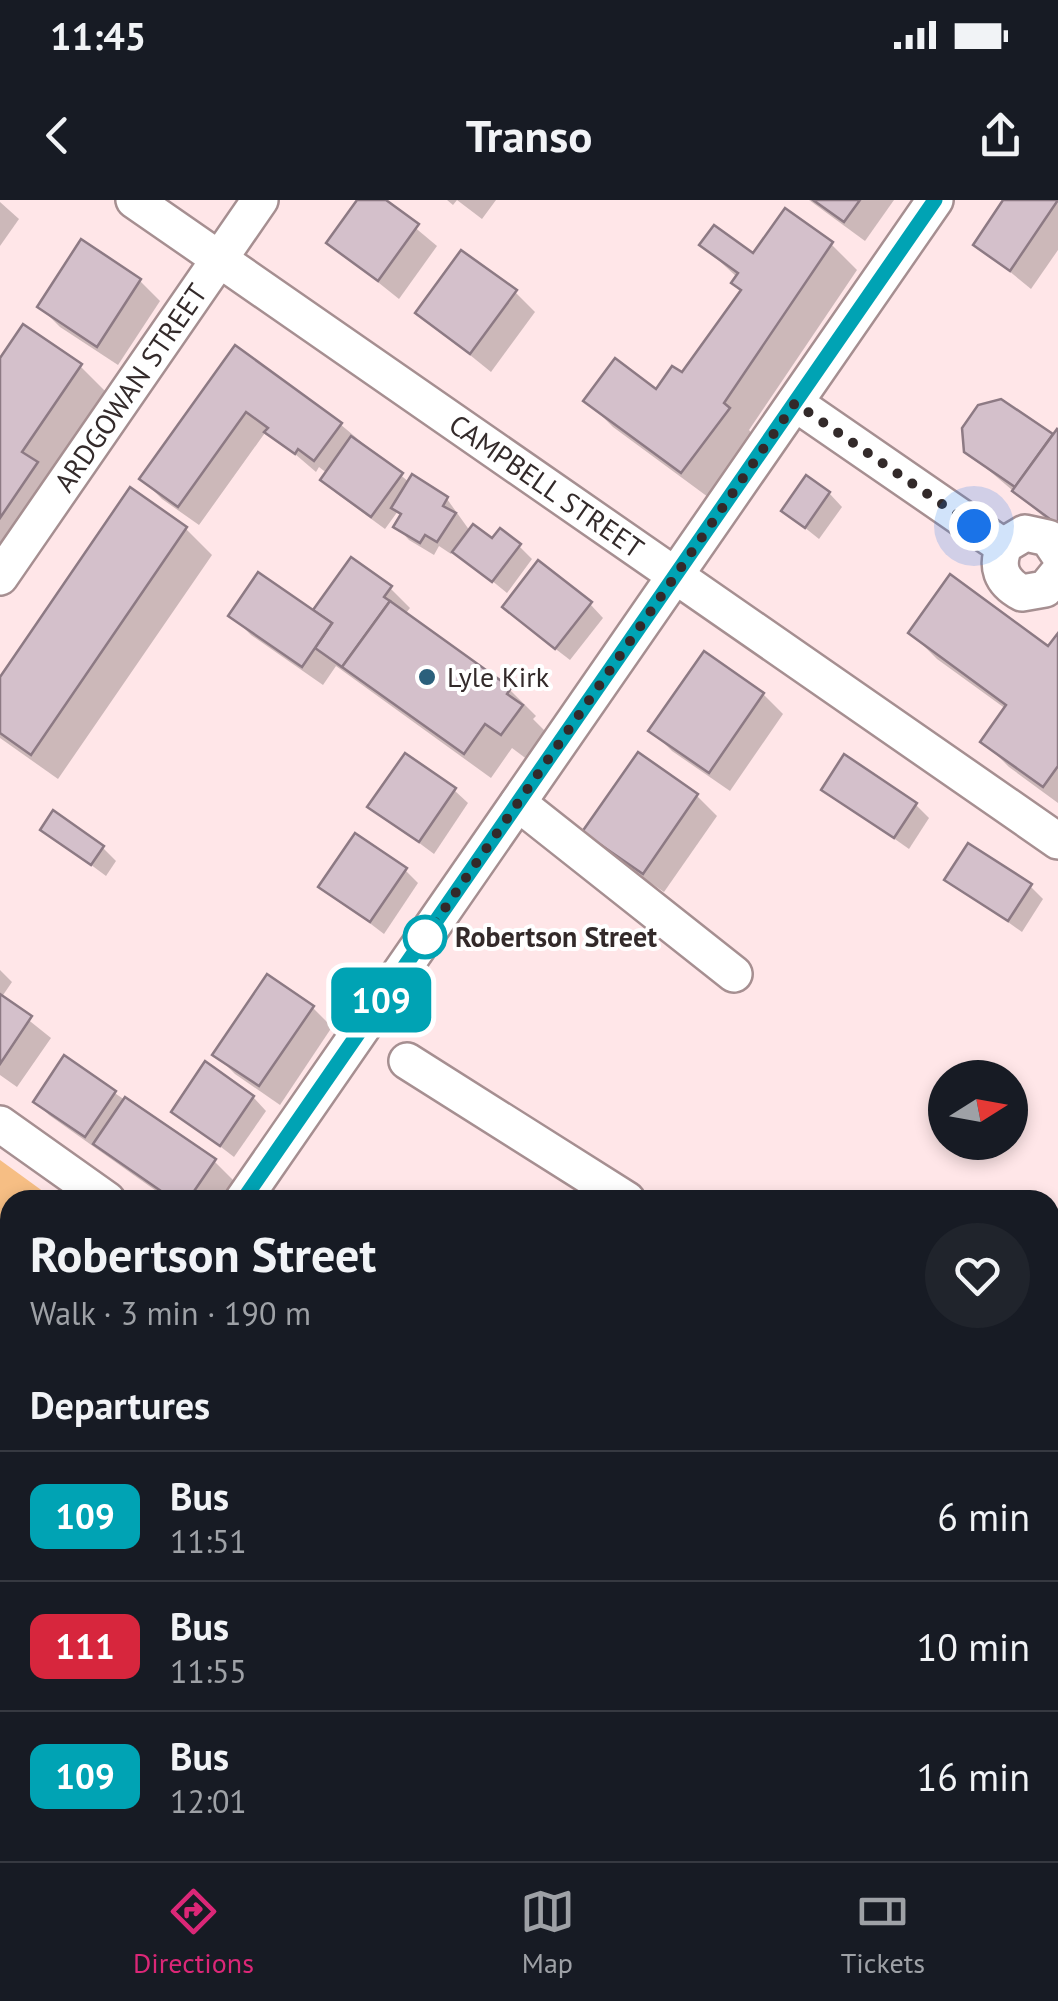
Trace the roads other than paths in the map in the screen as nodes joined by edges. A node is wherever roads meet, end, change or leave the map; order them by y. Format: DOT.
graph roads {
  1 [pos="134,200"];
  2 [pos="260,200"];
  3 [pos="935,200"];
  4 [pos="219,259"];
  5 [pos="795,403"];
  6 [pos="1004,546"];
  7 [pos="1058,553"];
  8 [pos="1058,573"];
  9 [pos="676,576"];
  10 [pos="0,577"];
  11 [pos="518,803"];
  12 [pos="1058,841"];
  13 [pos="734,974"];
  14 [pos="407,1061"];
  15 [pos="0,1124"];
  16 [pos="93,1190"];
  17 [pos="250,1190"];
  18 [pos="611,1190"];
  1 -- 4 [label="street, CAMPBELL STREET"];
  2 -- 4 [label="street, ARDGOWAN STREET"];
  3 -- 5 [label="street"];
  4 -- 9 [label="street, CAMPBELL STREET"];
  4 -- 10 [label="street, ARDGOWAN STREET"];
  5 -- 6 [label="street"];
  5 -- 9 [label="street"];
  6 -- 7 [label="street"];
  6 -- 8 [label="street"];
  9 -- 11 [label="street"];
  9 -- 12 [label="street, CAMPBELL STREET"];
  11 -- 13 [label="street"];
  11 -- 17 [label="street"];
  14 -- 18 [label="street"];
  15 -- 16 [label="street"];
}
